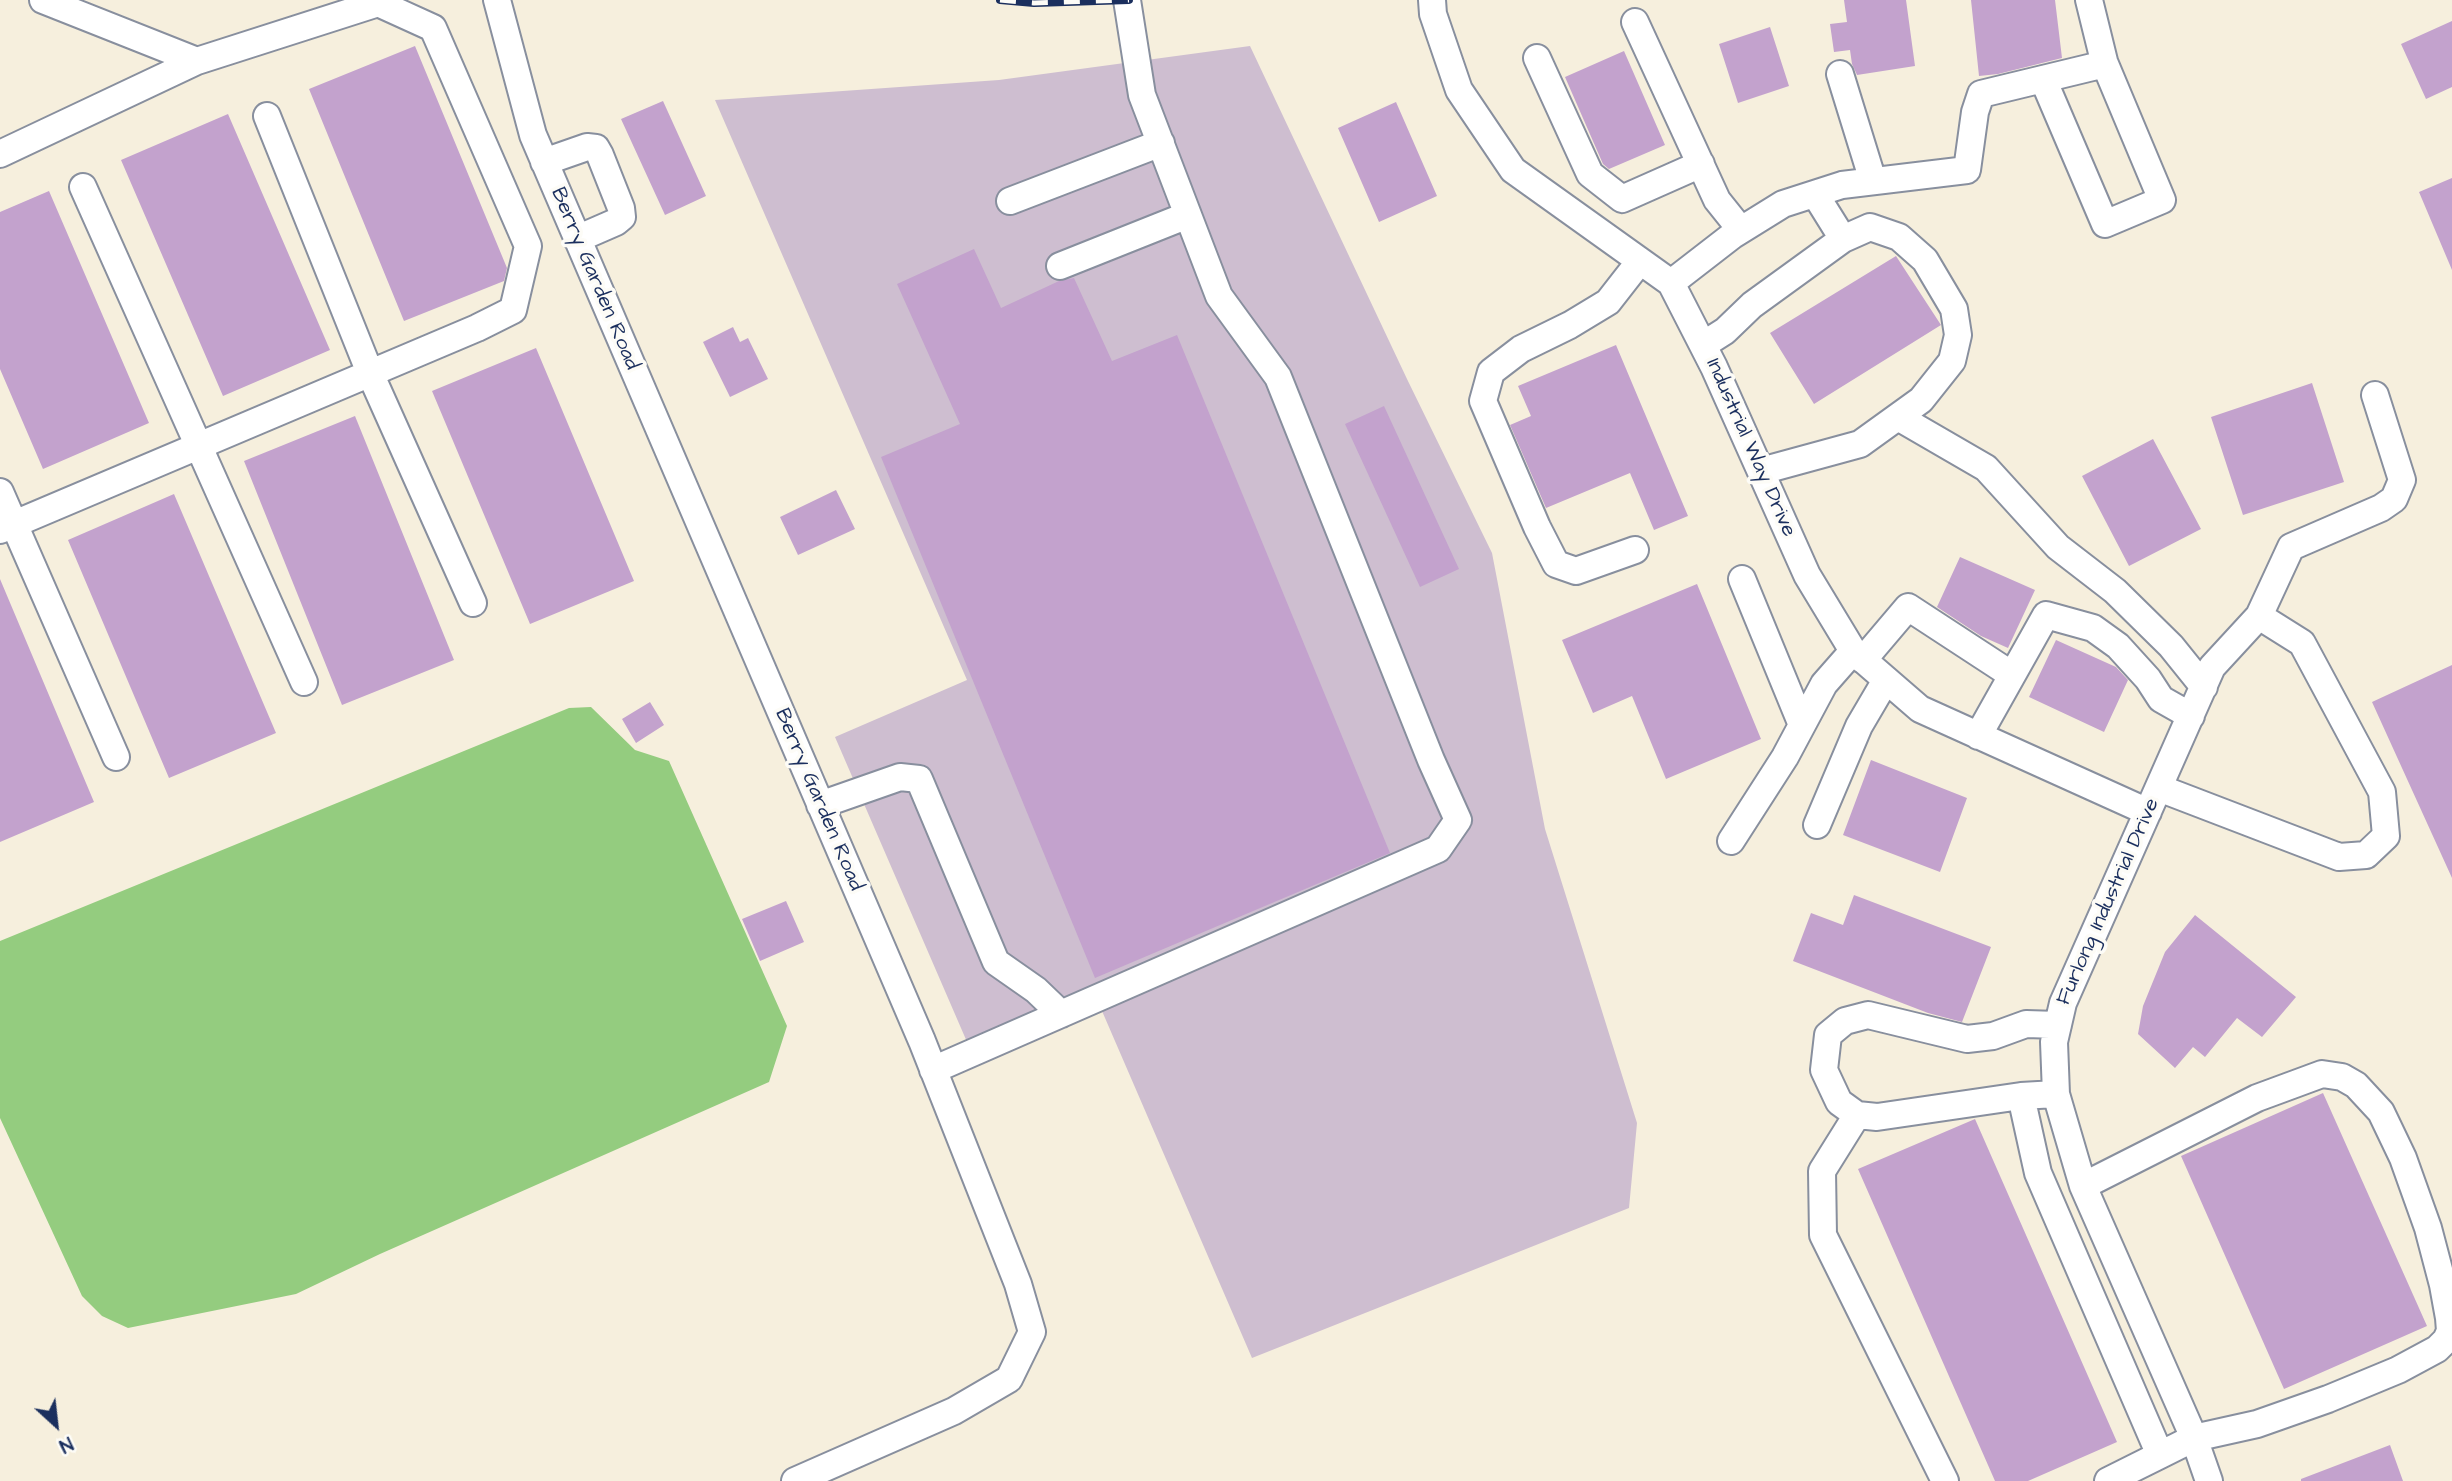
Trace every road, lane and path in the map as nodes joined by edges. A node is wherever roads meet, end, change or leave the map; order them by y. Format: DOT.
graph roads {
  1 [pos="43,0"];
  2 [pos="497,0"];
  3 [pos="1127,0"];
  4 [pos="1432,0"];
  5 [pos="2089,0"];
  6 [pos="1635,22"];
  7 [pos="1537,58"];
  8 [pos="197,61"];
  9 [pos="2105,65"];
  10 [pos="1839,74"];
  11 [pos="2043,79"];
  12 [pos="267,116"];
  13 [pos="1161,143"];
  14 [pos="0,154"];
  15 [pos="544,162"];
  16 [pos="1701,164"];
  17 [pos="1873,181"];
  18 [pos="83,187"];
  19 [pos="1815,194"];
  20 [pos="1010,201"];
  21 [pos="1188,215"];
  22 [pos="1741,230"];
  23 [pos="577,239"];
  24 [pos="1843,239"];
  25 [pos="1640,261"];
  26 [pos="1060,265"];
  27 [pos="1671,283"];
  28 [pos="1703,345"];
  29 [pos="370,373"];
  30 [pos="2375,395"];
  31 [pos="1898,416"];
  32 [pos="197,446"];
  33 [pos="1761,471"];
  34 [pos="0,492"];
  35 [pos="7,527"];
  36 [pos="1635,550"];
  37 [pos="1742,579"];
  38 [pos="472,603"];
  39 [pos="2259,617"];
  40 [pos="1858,656"];
  41 [pos="2012,675"];
  42 [pos="1886,680"];
  43 [pos="304,682"];
  44 [pos="2204,687"];
  45 [pos="2191,716"];
  46 [pos="1802,725"];
  47 [pos="1978,736"];
  48 [pos="116,758"];
  49 [pos="2159,788"];
  50 [pos="820,805"];
  51 [pos="2148,813"];
  52 [pos="1817,824"];
  53 [pos="1731,841"];
  54 [pos="1061,1014"];
  55 [pos="2058,1025"];
  56 [pos="933,1070"];
  57 [pos="2056,1094"];
  58 [pos="2021,1096"];
  59 [pos="1857,1115"];
  60 [pos="2083,1186"];
  61 [pos="2194,1438"];
  62 [pos="2160,1455"];
  63 [pos="795,1481"];
  64 [pos="1945,1481"];
  65 [pos="2108,1481"];
  66 [pos="2209,1481"];
  1 -- 8 [label="street"];
  2 -- 15 [label="street, Berry Garden Road"];
  3 -- 13 [label="street"];
  4 -- 25 [label="street, Industrial Way Drive"];
  5 -- 9 [label="street"];
  6 -- 16 [label="street"];
  7 -- 16 [label="street"];
  8 -- 14 [label="street"];
  8 -- 29 [label="street"];
  9 -- 11 [label="street"];
  9 -- 11 [label="street"];
  10 -- 17 [label="street"];
  11 -- 17 [label="street"];
  12 -- 29 [label="street"];
  13 -- 20 [label="street"];
  13 -- 21 [label="street"];
  15 -- 23 [label="street, Berry Garden Road"];
  15 -- 23 [label="street"];
  16 -- 22 [label="street"];
  17 -- 19 [label="street"];
  18 -- 32 [label="street"];
  19 -- 22 [label="street"];
  19 -- 24 [label="street"];
  21 -- 26 [label="street"];
  21 -- 54 [label="street"];
  22 -- 27 [label="street"];
  23 -- 50 [label="street, Berry Garden Road"];
  24 -- 28 [label="street"];
  24 -- 31 [label="street"];
  25 -- 27 [label="street, Industrial Way Drive"];
  25 -- 36 [label="street"];
  27 -- 28 [label="street, Industrial Way Drive"];
  28 -- 33 [label="street, Industrial Way Drive"];
  29 -- 32 [label="street"];
  29 -- 38 [label="street"];
  30 -- 39 [label="street, Furlong Industrial Drive"];
  31 -- 33 [label="street"];
  31 -- 44 [label="street"];
  32 -- 35 [label="street"];
  32 -- 43 [label="street"];
  33 -- 40 [label="street, Industrial Way Drive"];
  34 -- 35 [label="street"];
  35 -- 48 [label="street"];
  37 -- 46 [label="street"];
  39 -- 44 [label="street, Furlong Industrial Drive"];
  39 -- 49 [label="street"];
  40 -- 41 [label="street"];
  40 -- 42 [label="street, Industrial Way Drive"];
  40 -- 46 [label="street"];
  41 -- 45 [label="street"];
  41 -- 47 [label="street"];
  42 -- 47 [label="street, Industrial Way Drive"];
  42 -- 52 [label="street"];
  44 -- 45 [label="street, Furlong Industrial Drive"];
  45 -- 49 [label="street, Furlong Industrial Drive"];
  46 -- 53 [label="street"];
  47 -- 51 [label="street, Industrial Way Drive"];
  49 -- 51 [label="street, Furlong Industrial Drive"];
  50 -- 54 [label="street"];
  50 -- 56 [label="street, Berry Garden Road"];
  51 -- 55 [label="street, Furlong Industrial Drive"];
  54 -- 56 [label="street"];
  55 -- 57 [label="street, Furlong Industrial Drive"];
  55 -- 59 [label="street"];
  56 -- 63 [label="street, Berry Garden Road"];
  57 -- 58 [label="street"];
  57 -- 60 [label="street, Furlong Industrial Drive"];
  58 -- 59 [label="street"];
  58 -- 62 [label="street"];
  59 -- 64 [label="street"];
  60 -- 61 [label="street, Furlong Industrial Drive"];
  60 -- 61 [label="street"];
  61 -- 62 [label="street"];
  61 -- 66 [label="street, Furlong Industrial Drive"];
  62 -- 65 [label="street"];
}
